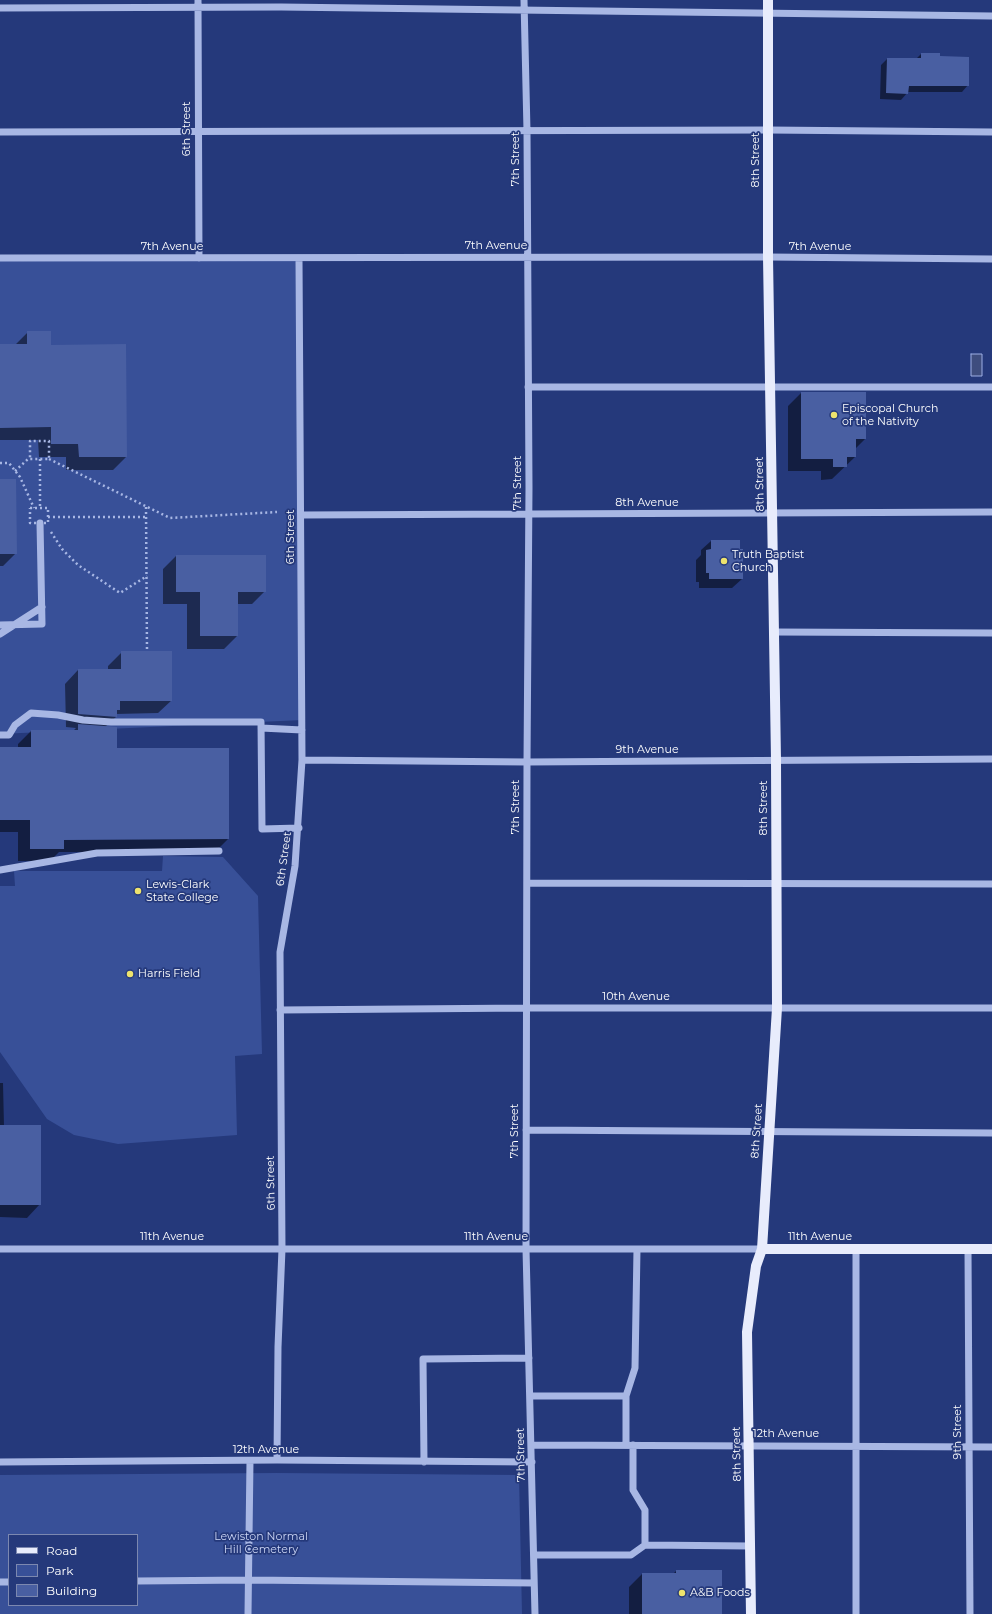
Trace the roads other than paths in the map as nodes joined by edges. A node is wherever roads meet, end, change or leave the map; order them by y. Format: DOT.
graph roads {
  1 [pos="524,0"];
  2 [pos="768,0"];
  3 [pos="198,3"];
  4 [pos="0,8"];
  5 [pos="524,10"];
  6 [pos="768,12"];
  7 [pos="992,16"];
  8 [pos="768,130"];
  9 [pos="198,131"];
  10 [pos="527,131"];
  11 [pos="0,132"];
  12 [pos="992,132"];
  13 [pos="527,257"];
  14 [pos="768,257"];
  15 [pos="0,258"];
  16 [pos="199,258"];
  17 [pos="299,259"];
  18 [pos="992,260"];
  19 [pos="770,386"];
  20 [pos="528,387"];
  21 [pos="992,387"];
  22 [pos="992,512"];
  23 [pos="772,513"];
  24 [pos="529,514"];
  25 [pos="302,515"];
  26 [pos="43,523"];
  27 [pos="42,608"];
  28 [pos="0,624"];
  29 [pos="15,624"];
  30 [pos="774,632"];
  31 [pos="992,633"];
  32 [pos="0,634"];
  33 [pos="261,728"];
  34 [pos="302,730"];
  35 [pos="0,736"];
  36 [pos="992,759"];
  37 [pos="302,760"];
  38 [pos="776,760"];
  39 [pos="527,762"];
  40 [pos="299,828"];
  41 [pos="218,851"];
  42 [pos="0,870"];
  43 [pos="527,883"];
  44 [pos="776,883"];
  45 [pos="992,884"];
  46 [pos="526,1008"];
  47 [pos="777,1008"];
  48 [pos="992,1008"];
  49 [pos="280,1010"];
  50 [pos="526,1130"];
  51 [pos="769,1131"];
  52 [pos="992,1133"];
  53 [pos="282,1248"];
  54 [pos="0,1249"];
  55 [pos="762,1249"];
  56 [pos="856,1249"];
  57 [pos="968,1249"];
  58 [pos="992,1249"];
  59 [pos="526,1250"];
  60 [pos="637,1250"];
  61 [pos="529,1358"];
  62 [pos="530,1396"];
  63 [pos="626,1396"];
  64 [pos="532,1445"];
  65 [pos="629,1445"];
  66 [pos="748,1445"];
  67 [pos="855,1446"];
  68 [pos="969,1447"];
  69 [pos="992,1447"];
  70 [pos="277,1460"];
  71 [pos="250,1461"];
  72 [pos="0,1462"];
  73 [pos="424,1462"];
  74 [pos="532,1462"];
  75 [pos="645,1545"];
  76 [pos="750,1546"];
  77 [pos="534,1555"];
  78 [pos="249,1580"];
  79 [pos="138,1581"];
  80 [pos="534,1583"];
  81 [pos="248,1614"];
  82 [pos="535,1614"];
  83 [pos="751,1614"];
  84 [pos="856,1614"];
  85 [pos="970,1614"];
  1 -- 5 [label="street, 7th Street"];
  2 -- 6 [label="main road, 8th Street"];
  3 -- 4 [label="street"];
  3 -- 5 [label="street"];
  3 -- 9 [label="street, 6th Street"];
  5 -- 6 [label="street"];
  5 -- 10 [label="street, 7th Street"];
  6 -- 7 [label="street"];
  6 -- 8 [label="main road, 8th Street"];
  8 -- 10 [label="street"];
  8 -- 12 [label="street"];
  8 -- 14 [label="main road, 8th Street"];
  9 -- 10 [label="street"];
  9 -- 11 [label="street"];
  9 -- 16 [label="street, 6th Street"];
  10 -- 13 [label="street, 7th Street"];
  13 -- 14 [label="street, 7th Avenue"];
  13 -- 17 [label="street, 7th Avenue"];
  13 -- 20 [label="street, 7th Street"];
  14 -- 18 [label="street, 7th Avenue"];
  14 -- 19 [label="main road, 8th Street"];
  15 -- 16 [label="street, 7th Avenue"];
  16 -- 17 [label="street, 7th Avenue"];
  17 -- 25 [label="street, 6th Street"];
  19 -- 20 [label="street"];
  19 -- 21 [label="street"];
  19 -- 23 [label="main road, 8th Street"];
  20 -- 24 [label="street, 7th Street"];
  22 -- 23 [label="street, 8th Avenue"];
  23 -- 24 [label="street, 8th Avenue"];
  23 -- 30 [label="main road, 8th Street"];
  24 -- 25 [label="street, 8th Avenue"];
  24 -- 39 [label="street, 7th Street"];
  25 -- 34 [label="street, 6th Street"];
  26 -- 27 [label="street"];
  27 -- 29 [label="street"];
  27 -- 29 [label="street"];
  28 -- 29 [label="street"];
  29 -- 32 [label="street"];
  30 -- 31 [label="street"];
  30 -- 38 [label="main road, 8th Street"];
  33 -- 34 [label="street"];
  33 -- 35 [label="street"];
  33 -- 40 [label="street"];
  34 -- 37 [label="street, 6th Street"];
  36 -- 38 [label="street, 9th Avenue"];
  37 -- 39 [label="street, 9th Avenue"];
  37 -- 40 [label="street, 6th Street"];
  38 -- 39 [label="street, 9th Avenue"];
  38 -- 44 [label="main road, 8th Street"];
  39 -- 43 [label="street, 7th Street"];
  40 -- 49 [label="street, 6th Street"];
  41 -- 42 [label="street"];
  43 -- 44 [label="street"];
  43 -- 46 [label="street, 7th Street"];
  44 -- 45 [label="street"];
  44 -- 47 [label="main road, 8th Street"];
  46 -- 47 [label="street, 10th Avenue"];
  46 -- 49 [label="street, 10th Avenue"];
  46 -- 50 [label="street, 7th Street"];
  47 -- 48 [label="street, 10th Avenue"];
  47 -- 51 [label="main road, 8th Street"];
  49 -- 53 [label="street, 6th Street"];
  50 -- 51 [label="street"];
  50 -- 59 [label="street, 7th Street"];
  51 -- 52 [label="street"];
  51 -- 55 [label="main road, 8th Street"];
  53 -- 54 [label="street, 11th Avenue"];
  53 -- 59 [label="street, 11th Avenue"];
  53 -- 70 [label="street, 6th Street"];
  55 -- 56 [label="main road, 11th Avenue"];
  55 -- 60 [label="street, 11th Avenue"];
  55 -- 66 [label="main road, 8th Street"];
  56 -- 57 [label="main road, 11th Avenue"];
  56 -- 67 [label="street"];
  57 -- 58 [label="main road, 11th Avenue"];
  57 -- 68 [label="street, 9th Street"];
  59 -- 60 [label="street, 11th Avenue"];
  59 -- 61 [label="street, 7th Street"];
  60 -- 63 [label="street"];
  61 -- 62 [label="street, 7th Street"];
  61 -- 73 [label="street"];
  62 -- 63 [label="street"];
  62 -- 64 [label="street, 7th Street"];
  63 -- 65 [label="street"];
  64 -- 65 [label="street, 12th Avenue"];
  64 -- 74 [label="street, 7th Street"];
  65 -- 66 [label="street, 12th Avenue"];
  65 -- 75 [label="street"];
  66 -- 67 [label="street, 12th Avenue"];
  66 -- 76 [label="main road, 8th Street"];
  67 -- 68 [label="street, 12th Avenue"];
  67 -- 84 [label="street"];
  68 -- 69 [label="street, 12th Avenue"];
  68 -- 85 [label="street, 9th Street"];
  70 -- 71 [label="street, 12th Avenue"];
  70 -- 73 [label="street, 12th Avenue"];
  71 -- 72 [label="street, 12th Avenue"];
  71 -- 78 [label="street"];
  73 -- 74 [label="street, 12th Avenue"];
  74 -- 77 [label="street, 7th Street"];
  75 -- 76 [label="street"];
  75 -- 77 [label="street"];
  76 -- 83 [label="main road, 8th Street"];
  77 -- 80 [label="street, 7th Street"];
  78 -- 79 [label="street"];
  78 -- 80 [label="street"];
  78 -- 81 [label="street"];
  80 -- 82 [label="street, 7th Street"];
}
